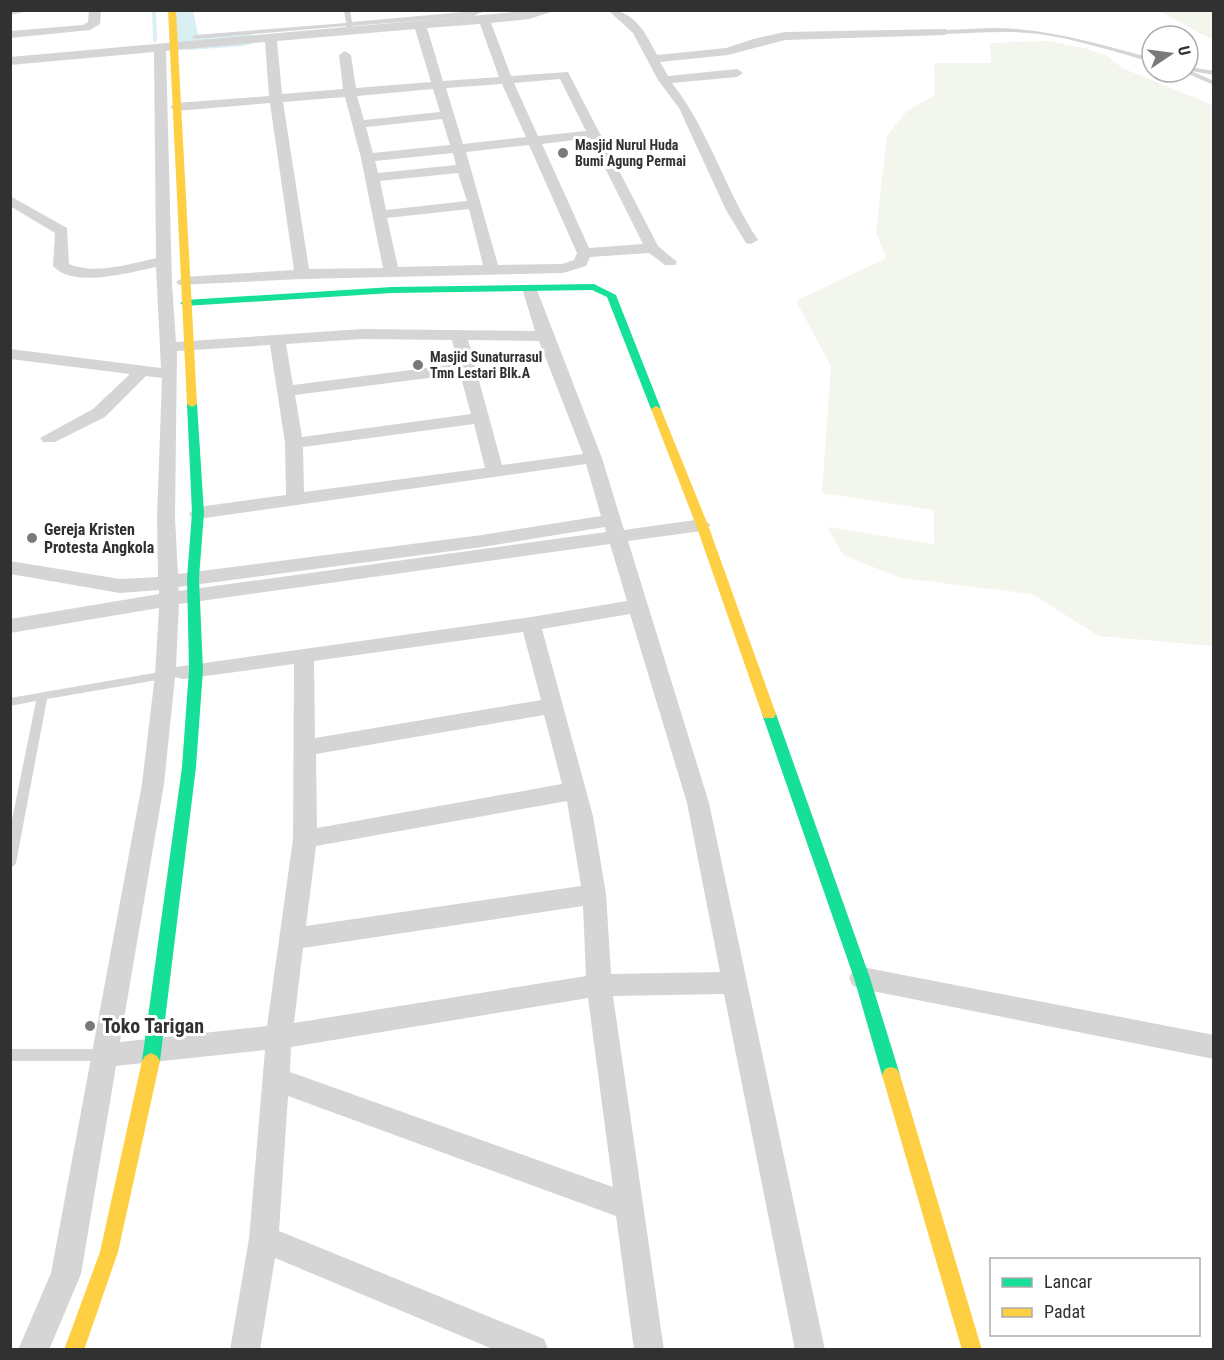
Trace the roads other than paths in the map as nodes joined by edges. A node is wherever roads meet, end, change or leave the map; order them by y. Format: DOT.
graph roads {
  1 [pos="28,10"];
  2 [pos="95,10"];
  3 [pos="172,10"];
  4 [pos="347,10"];
  5 [pos="552,10"];
  6 [pos="613,10"];
  7 [pos="10,12"];
  8 [pos="485,19"];
  9 [pos="350,29"];
  10 [pos="422,30"];
  11 [pos="945,32"];
  12 [pos="10,35"];
  13 [pos="195,37"];
  14 [pos="271,39"];
  15 [pos="168,48"];
  16 [pos="345,55"];
  17 [pos="1140,56"];
  18 [pos="654,59"];
  19 [pos="10,61"];
  20 [pos="736,73"];
  21 [pos="1200,76"];
  22 [pos="506,78"];
  23 [pos="664,80"];
  24 [pos="1214,83"];
  25 [pos="438,85"];
  26 [pos="350,92"];
  27 [pos="276,99"];
  28 [pos="176,107"];
  29 [pos="447,116"];
  30 [pos="358,124"];
  31 [pos="595,134"];
  32 [pos="536,141"];
  33 [pos="458,148"];
  34 [pos="368,158"];
  35 [pos="464,168"];
  36 [pos="371,178"];
  37 [pos="10,200"];
  38 [pos="475,204"];
  39 [pos="380,215"];
  40 [pos="751,240"];
  41 [pos="652,248"];
  42 [pos="584,253"];
  43 [pos="164,261"];
  44 [pos="669,261"];
  45 [pos="491,268"];
  46 [pos="391,272"];
  47 [pos="302,274"];
  48 [pos="184,282"];
  49 [pos="530,288"];
  50 [pos="185,303"];
  51 [pos="545,336"];
  52 [pos="459,337"];
  53 [pos="277,338"];
  54 [pos="188,345"];
  55 [pos="167,348"];
  56 [pos="10,354"];
  57 [pos="466,369"];
  58 [pos="142,371"];
  59 [pos="170,374"];
  60 [pos="286,391"];
  61 [pos="479,418"];
  62 [pos="49,438"];
  63 [pos="294,443"];
  64 [pos="593,458"];
  65 [pos="495,472"];
  66 [pos="295,500"];
  67 [pos="198,513"];
  68 [pos="702,525"];
  69 [pos="614,529"];
  70 [pos="10,567"];
  71 [pos="194,587"];
  72 [pos="168,590"];
  73 [pos="637,606"];
  74 [pos="531,624"];
  75 [pos="10,626"];
  76 [pos="304,654"];
  77 [pos="196,670"];
  78 [pos="165,675"];
  79 [pos="42,696"];
  80 [pos="10,702"];
  81 [pos="552,706"];
  82 [pos="304,748"];
  83 [pos="575,791"];
  84 [pos="305,839"];
  85 [pos="13,845"];
  86 [pos="10,864"];
  87 [pos="594,894"];
  88 [pos="292,939"];
  89 [pos="862,978"];
  90 [pos="734,983"];
  91 [pos="599,985"];
  92 [pos="279,1037"];
  93 [pos="1214,1047"];
  94 [pos="153,1050"];
  95 [pos="10,1055"];
  96 [pos="106,1055"];
  97 [pos="276,1079"];
  98 [pos="629,1207"];
  99 [pos="264,1239"];
  100 [pos="33,1350"];
  101 [pos="74,1350"];
  102 [pos="245,1350"];
  103 [pos="533,1350"];
  104 [pos="649,1350"];
  105 [pos="810,1350"];
  106 [pos="972,1350"];
  1 -- 7 [label="street"];
  2 -- 12 [label="street"];
  3 -- 15 [label="street"];
  4 -- 9 [label="lane"];
  5 -- 8 [label="street"];
  6 -- 18 [label="street"];
  8 -- 9 [label="lane"];
  8 -- 10 [label="street"];
  8 -- 22 [label="street"];
  9 -- 10 [label="street"];
  9 -- 13 [label="lane"];
  9 -- 14 [label="street"];
  10 -- 25 [label="street"];
  11 -- 17 [label="lane"];
  11 -- 18 [label="street"];
  14 -- 15 [label="street"];
  14 -- 27 [label="street"];
  15 -- 19 [label="street"];
  15 -- 28 [label="street"];
  15 -- 43 [label="street"];
  16 -- 26 [label="street"];
  18 -- 23 [label="street"];
  20 -- 23 [label="street"];
  21 -- 24 [label="lane"];
  22 -- 25 [label="street"];
  22 -- 31 [label="street"];
  22 -- 32 [label="street"];
  23 -- 40 [label="street"];
  25 -- 26 [label="street"];
  25 -- 29 [label="street"];
  26 -- 27 [label="street"];
  26 -- 30 [label="street"];
  27 -- 28 [label="street"];
  27 -- 47 [label="street"];
  28 -- 48 [label="street"];
  29 -- 30 [label="street"];
  29 -- 33 [label="street"];
  30 -- 34 [label="street"];
  31 -- 32 [label="street"];
  31 -- 41 [label="street"];
  32 -- 33 [label="street"];
  32 -- 42 [label="street"];
  33 -- 34 [label="street"];
  33 -- 35 [label="street"];
  34 -- 36 [label="street"];
  35 -- 36 [label="street"];
  35 -- 38 [label="street"];
  36 -- 39 [label="street"];
  37 -- 43 [label="street"];
  38 -- 39 [label="street"];
  38 -- 45 [label="street"];
  39 -- 46 [label="street"];
  41 -- 42 [label="street"];
  41 -- 44 [label="street"];
  42 -- 45 [label="street"];
  43 -- 55 [label="street"];
  45 -- 46 [label="street"];
  46 -- 47 [label="street"];
  47 -- 48 [label="street"];
  48 -- 50 [label="street"];
  49 -- 50 [label="street"];
  49 -- 51 [label="street"];
  49 -- 68 [label="street"];
  50 -- 54 [label="street"];
  51 -- 52 [label="street"];
  51 -- 64 [label="street"];
  52 -- 53 [label="street"];
  52 -- 57 [label="street"];
  53 -- 54 [label="street"];
  53 -- 60 [label="street"];
  54 -- 55 [label="street"];
  54 -- 67 [label="street"];
  55 -- 59 [label="street"];
  56 -- 58 [label="street"];
  57 -- 60 [label="street"];
  57 -- 61 [label="street"];
  58 -- 59 [label="street"];
  58 -- 62 [label="street"];
  59 -- 72 [label="street"];
  60 -- 63 [label="street"];
  61 -- 63 [label="street"];
  61 -- 65 [label="street"];
  63 -- 66 [label="street"];
  64 -- 65 [label="street"];
  64 -- 69 [label="street"];
  65 -- 66 [label="street"];
  66 -- 67 [label="street"];
  67 -- 71 [label="street"];
  68 -- 69 [label="street"];
  68 -- 89 [label="street"];
  69 -- 71 [label="street"];
  69 -- 73 [label="street"];
  70 -- 72 [label="street"];
  71 -- 72 [label="street"];
  71 -- 77 [label="street"];
  72 -- 75 [label="street"];
  72 -- 78 [label="street"];
  73 -- 74 [label="street"];
  73 -- 90 [label="street"];
  74 -- 76 [label="street"];
  74 -- 81 [label="street"];
  76 -- 77 [label="street"];
  76 -- 82 [label="street"];
  77 -- 78 [label="street"];
  77 -- 94 [label="street"];
  78 -- 79 [label="lane"];
  78 -- 96 [label="street"];
  79 -- 80 [label="lane"];
  79 -- 85 [label="lane"];
  81 -- 82 [label="street"];
  81 -- 83 [label="street"];
  82 -- 84 [label="street"];
  83 -- 84 [label="street"];
  83 -- 87 [label="street"];
  84 -- 88 [label="street"];
  85 -- 86 [label="lane"];
  87 -- 88 [label="street"];
  87 -- 91 [label="street"];
  88 -- 92 [label="street"];
  89 -- 93 [label="street"];
  89 -- 106 [label="street"];
  90 -- 91 [label="street"];
  90 -- 105 [label="street"];
  91 -- 92 [label="street"];
  91 -- 98 [label="street"];
  92 -- 94 [label="street"];
  92 -- 97 [label="street"];
  94 -- 96 [label="street"];
  94 -- 101 [label="street"];
  95 -- 96 [label="lane"];
  96 -- 100 [label="street"];
  97 -- 98 [label="street"];
  97 -- 99 [label="street"];
  98 -- 104 [label="street"];
  99 -- 102 [label="street"];
  99 -- 103 [label="street"];
}
